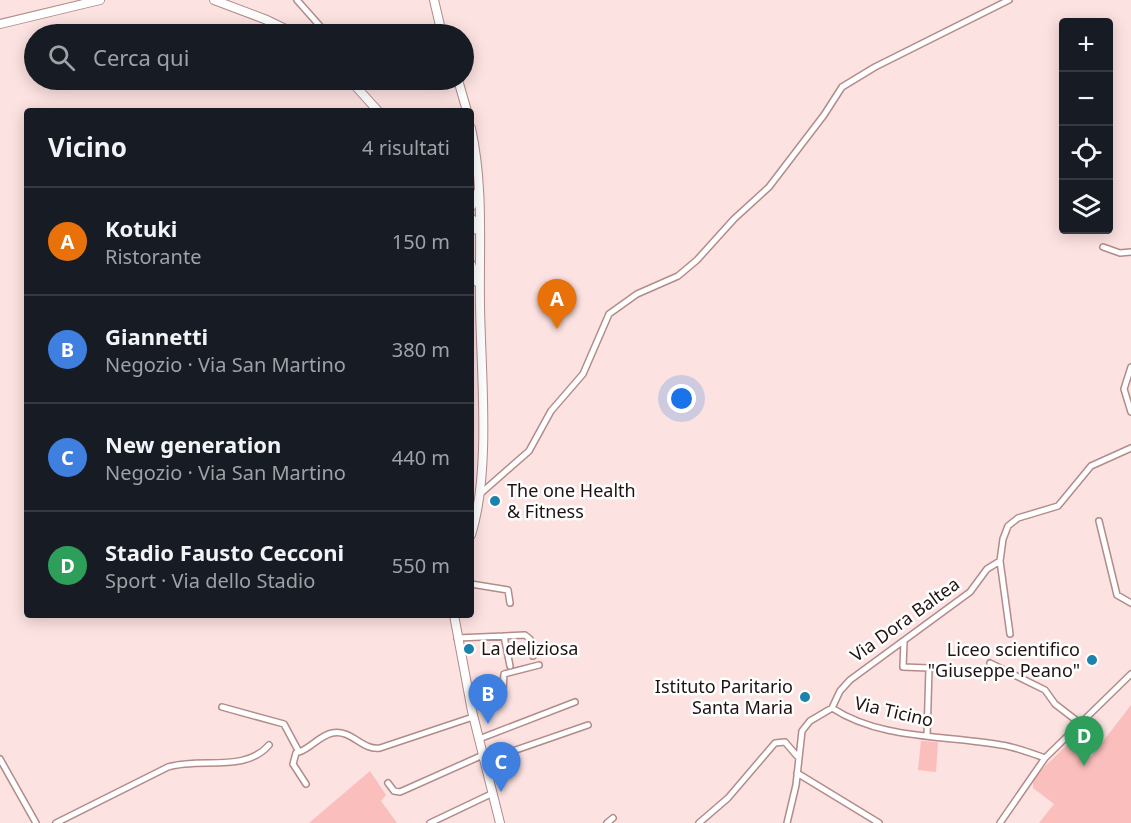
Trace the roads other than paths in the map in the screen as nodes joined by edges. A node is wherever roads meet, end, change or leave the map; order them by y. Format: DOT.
graph roads {
  1 [pos="100,0"];
  2 [pos="214,0"];
  3 [pos="297,0"];
  4 [pos="434,0"];
  5 [pos="1009,0"];
  6 [pos="0,24"];
  7 [pos="275,24"];
  8 [pos="318,24"];
  9 [pos="440,24"];
  10 [pos="359,90"];
  11 [pos="461,90"];
  12 [pos="375,108"];
  13 [pos="466,108"];
  14 [pos="474,145"];
  15 [pos="480,179"];
  16 [pos="474,201"];
  17 [pos="474,221"];
  18 [pos="480,228"];
  19 [pos="474,230"];
  20 [pos="1103,247"];
  21 [pos="1131,252"];
  22 [pos="474,274"];
  23 [pos="479,291"];
  24 [pos="1131,367"];
  25 [pos="1131,412"];
  26 [pos="1131,448"];
  27 [pos="479,495"];
  28 [pos="474,520"];
  29 [pos="1099,521"];
  30 [pos="1000,561"];
  31 [pos="474,584"];
  32 [pos="510,603"];
  33 [pos="1131,603"];
  34 [pos="454,618"];
  35 [pos="1010,634"];
  36 [pos="504,636"];
  37 [pos="457,638"];
  38 [pos="904,642"];
  39 [pos="533,656"];
  40 [pos="990,663"];
  41 [pos="539,664"];
  42 [pos="510,666"];
  43 [pos="929,668"];
  44 [pos="954,669"];
  45 [pos="1131,674"];
  46 [pos="575,702"];
  47 [pos="470,703"];
  48 [pos="222,707"];
  49 [pos="832,708"];
  50 [pos="473,717"];
  51 [pos="1081,724"];
  52 [pos="588,725"];
  53 [pos="927,736"];
  54 [pos="479,739"];
  55 [pos="269,746"];
  56 [pos="298,752"];
  57 [pos="287,757"];
  58 [pos="798,757"];
  59 [pos="484,758"];
  60 [pos="1046,758"];
  61 [pos="0,759"];
  62 [pos="797,773"];
  63 [pos="388,783"];
  64 [pos="306,784"];
  65 [pos="491,794"];
  66 [pos="613,818"];
  67 [pos="36,823"];
  68 [pos="56,823"];
  69 [pos="430,823"];
  70 [pos="500,823"];
  71 [pos="608,823"];
  72 [pos="699,823"];
  73 [pos="787,823"];
  74 [pos="879,823"];
  75 [pos="1000,823"];
  1 -- 6 [label="street"];
  2 -- 7 [label="street"];
  3 -- 8 [label="street"];
  4 -- 9 [label="street"];
  5 -- 27 [label="street"];
  10 -- 12 [label="street"];
  11 -- 13 [label="street"];
  14 -- 15 [label="street"];
  15 -- 16 [label="street"];
  15 -- 18 [label="street"];
  17 -- 18 [label="street"];
  18 -- 19 [label="street"];
  18 -- 23 [label="street"];
  20 -- 21 [label="street"];
  22 -- 23 [label="street"];
  23 -- 27 [label="street"];
  24 -- 25 [label="street"];
  26 -- 30 [label="street"];
  27 -- 28 [label="street"];
  29 -- 33 [label="street"];
  30 -- 35 [label="street"];
  30 -- 38 [label="street, Via Dora Baltea"];
  31 -- 32 [label="street"];
  34 -- 37 [label="street"];
  36 -- 37 [label="street"];
  36 -- 39 [label="street"];
  36 -- 42 [label="street"];
  37 -- 47 [label="street"];
  38 -- 43 [label="street"];
  38 -- 49 [label="street, Via Dora Baltea"];
  40 -- 51 [label="street"];
  41 -- 47 [label="street"];
  43 -- 44 [label="street"];
  43 -- 53 [label="street"];
  45 -- 51 [label="street"];
  46 -- 54 [label="street"];
  47 -- 50 [label="street"];
  48 -- 56 [label="street"];
  49 -- 53 [label="street, Via Ticino"];
  49 -- 58 [label="street, Via Ticino"];
  50 -- 54 [label="street"];
  50 -- 56 [label="street"];
  51 -- 60 [label="street"];
  52 -- 59 [label="street"];
  53 -- 60 [label="street, Via Ticino"];
  54 -- 59 [label="street"];
  55 -- 68 [label="street"];
  56 -- 57 [label="street"];
  56 -- 64 [label="street"];
  58 -- 62 [label="street, Via Ticino"];
  58 -- 72 [label="street"];
  59 -- 63 [label="street"];
  59 -- 65 [label="street"];
  60 -- 75 [label="street"];
  61 -- 67 [label="street"];
  62 -- 73 [label="street, Via Ticino"];
  62 -- 74 [label="street"];
  65 -- 69 [label="street"];
  65 -- 70 [label="street"];
  66 -- 71 [label="street"];
}
